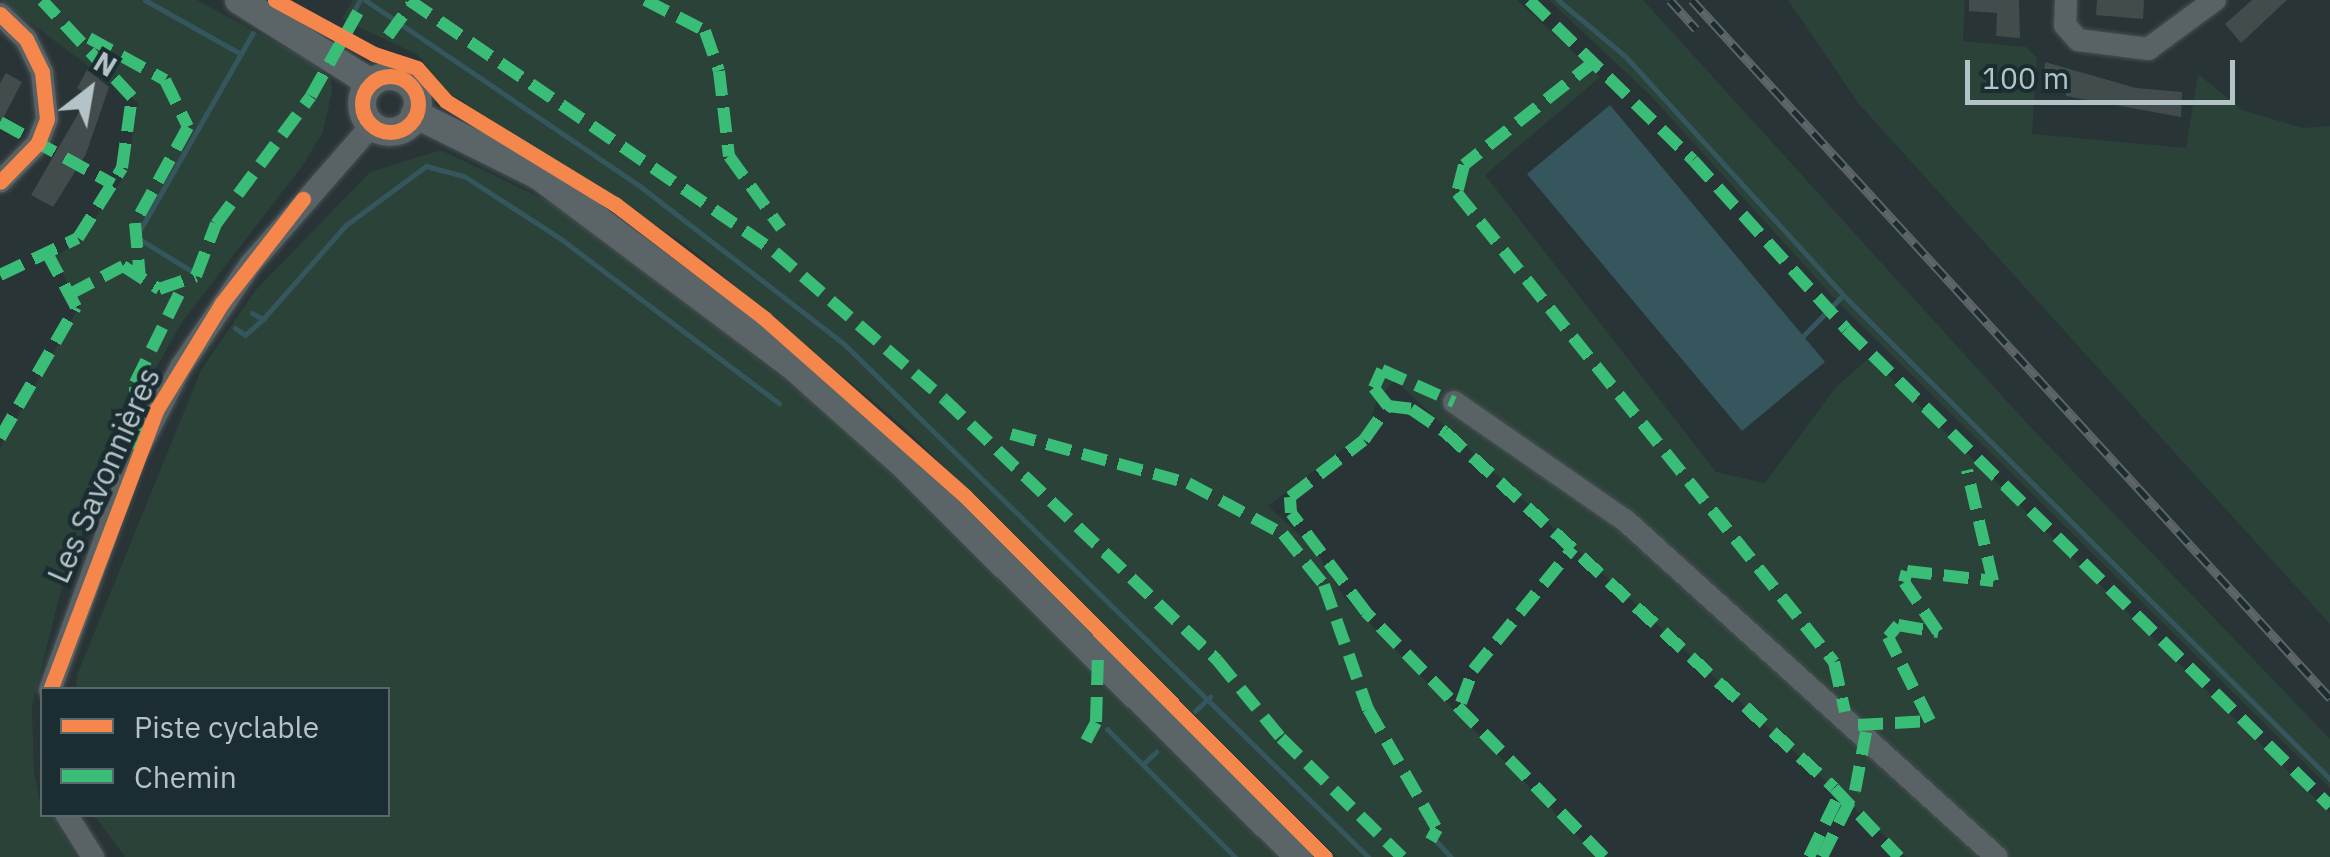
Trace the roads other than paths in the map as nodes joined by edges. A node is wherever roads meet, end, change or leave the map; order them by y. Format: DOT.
graph roads {
  1 [pos="239,0"];
  2 [pos="2066,0"];
  3 [pos="2214,0"];
  4 [pos="0,14"];
  5 [pos="371,83"];
  6 [pos="415,114"];
  7 [pos="372,125"];
  8 [pos="0,182"];
  9 [pos="1454,402"];
  10 [pos="51,687"];
  11 [pos="68,817"];
  12 [pos="93,857"];
  13 [pos="1300,857"];
  14 [pos="1996,857"];
  1 -- 5 [label="main road"];
  2 -- 3 [label="street"];
  4 -- 8 [label="street"];
  5 -- 6 [label="main road"];
  5 -- 7 [label="main road"];
  6 -- 7 [label="main road"];
  6 -- 13 [label="main road"];
  7 -- 10 [label="street, Les Savonnières"];
  9 -- 14 [label="street"];
  11 -- 12 [label="street"];
}
